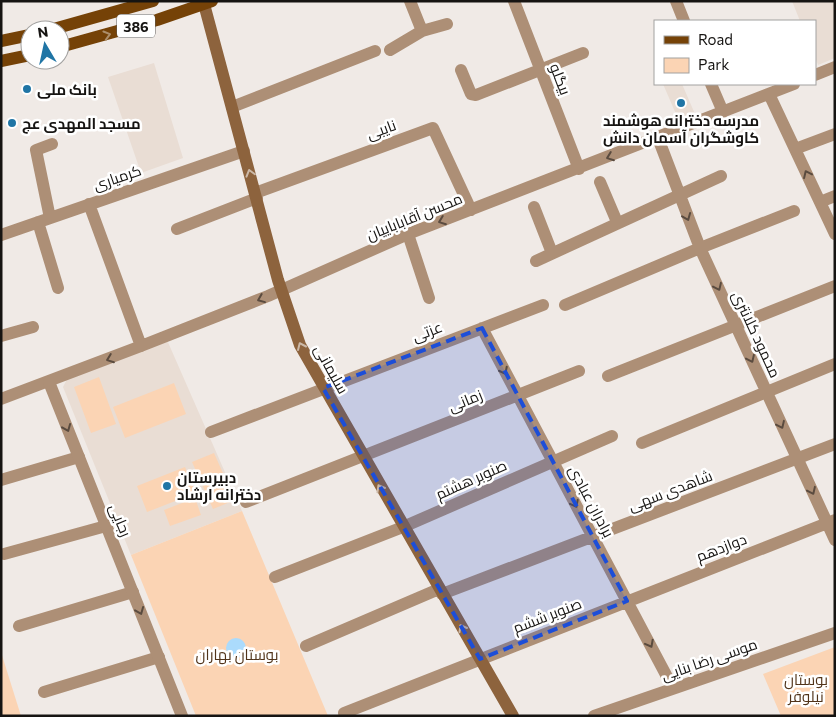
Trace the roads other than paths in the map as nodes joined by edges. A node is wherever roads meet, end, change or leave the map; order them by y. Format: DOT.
graph roads {
  1 [pos="153,1"];
  2 [pos="410,1"];
  3 [pos="514,1"];
  4 [pos="676,1"];
  5 [pos="208,3"];
  6 [pos="684,20"];
  7 [pos="70,24"];
  8 [pos="447,24"];
  9 [pos="422,31"];
  10 [pos="20,37"];
  11 [pos="1,41"];
  12 [pos="70,44"];
  13 [pos="390,50"];
  14 [pos="375,51"];
  15 [pos="583,53"];
  16 [pos="20,57"];
  17 [pos="1,61"];
  18 [pos="835,67"];
  19 [pos="540,69"];
  20 [pos="461,70"];
  21 [pos="816,75"];
  22 [pos="711,85"];
  23 [pos="792,85"];
  24 [pos="769,94"];
  25 [pos="232,107"];
  26 [pos="723,112"];
  27 [pos="835,134"];
  28 [pos="658,138"];
  29 [pos="52,144"];
  30 [pos="795,149"];
  31 [pos="244,151"];
  32 [pos="579,169"];
  33 [pos="721,176"];
  34 [pos="600,182"];
  35 [pos="256,195"];
  36 [pos="678,196"];
  37 [pos="835,196"];
  38 [pos="820,202"];
  39 [pos="89,204"];
  40 [pos="534,207"];
  41 [pos="471,210"];
  42 [pos="794,211"];
  43 [pos="44,220"];
  44 [pos="617,222"];
  45 [pos="177,229"];
  46 [pos="1,234"];
  47 [pos="408,234"];
  48 [pos="835,234"];
  49 [pos="700,248"];
  50 [pos="552,254"];
  51 [pos="536,261"];
  52 [pos="835,286"];
  53 [pos="58,288"];
  54 [pos="281,290"];
  55 [pos="429,298"];
  56 [pos="543,305"];
  57 [pos="565,306"];
  58 [pos="736,326"];
  59 [pos="33,327"];
  60 [pos="482,328"];
  61 [pos="1,336"];
  62 [pos="141,346"];
  63 [pos="835,364"];
  64 [pos="579,371"];
  65 [pos="608,376"];
  66 [pos="49,382"];
  67 [pos="322,388"];
  68 [pos="766,391"];
  69 [pos="517,396"];
  70 [pos="1,398"];
  71 [pos="211,432"];
  72 [pos="612,436"];
  73 [pos="642,443"];
  74 [pos="835,444"];
  75 [pos="79,457"];
  76 [pos="363,458"];
  77 [pos="797,458"];
  78 [pos="553,461"];
  79 [pos="1,480"];
  80 [pos="246,502"];
  81 [pos="831,522"];
  82 [pos="106,526"];
  83 [pos="403,527"];
  84 [pos="592,536"];
  85 [pos="835,540"];
  86 [pos="4,554"];
  87 [pos="275,577"];
  88 [pos="441,591"];
  89 [pos="132,592"];
  90 [pos="627,601"];
  91 [pos="19,626"];
  92 [pos="835,633"];
  93 [pos="306,646"];
  94 [pos="159,658"];
  95 [pos="480,659"];
  96 [pos="673,688"];
  97 [pos="44,692"];
  98 [pos="344,713"];
  99 [pos="182,716"];
  100 [pos="513,716"];
  101 [pos="594,716"];
  1 -- 7 [label="main road, 386"];
  2 -- 9 [label="street"];
  3 -- 19 [label="street, بیگلو"];
  4 -- 6 [label="street"];
  12 -- 5 [label="main road, 386, one-way"];
  5 -- 25 [label="main road, سلیمانی"];
  8 -- 9 [label="street"];
  9 -- 13 [label="street"];
  10 -- 11 [label="main road"];
  14 -- 25 [label="street"];
  15 -- 19 [label="street"];
  16 -- 17 [label="main road"];
  18 -- 21 [label="street"];
  19 -- 20 [label="street"];
  19 -- 32 [label="street, بیگلو"];
  22 -- 26 [label="street"];
  23 -- 24 [label="street, محسن آقاباباییان"];
  24 -- 26 [label="street, محسن آقاباباییان"];
  24 -- 30 [label="street"];
  25 -- 31 [label="main road, سلیمانی"];
  26 -- 28 [label="street, محسن آقاباباییان"];
  27 -- 30 [label="street"];
  28 -- 32 [label="street, محسن آقاباباییان, one-way"];
  28 -- 36 [label="street, محمود کلانتری"];
  29 -- 43 [label="street"];
  38 -- 30 [label="street, one-way"];
  35 -- 31 [label="main road, سلیمانی, one-way"];
  31 -- 39 [label="street, کرمیاری"];
  32 -- 41 [label="street, محسن آقاباباییان"];
  33 -- 36 [label="street"];
  34 -- 44 [label="street"];
  35 -- 41 [label="street, نایبی"];
  35 -- 45 [label="street"];
  35 -- 54 [label="main road, سلیمانی"];
  36 -- 44 [label="street"];
  36 -- 49 [label="street, محمود کلانتری, one-way"];
  37 -- 38 [label="street"];
  38 -- 48 [label="street"];
  39 -- 43 [label="street, کرمیاری"];
  39 -- 62 [label="street"];
  40 -- 50 [label="street"];
  41 -- 47 [label="street, محسن آقاباباییان, one-way"];
  42 -- 49 [label="street"];
  43 -- 46 [label="street, کرمیاری"];
  43 -- 53 [label="street"];
  44 -- 50 [label="street"];
  47 -- 54 [label="street, محسن آقاباباییان"];
  47 -- 55 [label="street"];
  49 -- 57 [label="street"];
  49 -- 58 [label="street, محمود کلانتری, one-way"];
  50 -- 51 [label="street"];
  52 -- 58 [label="street"];
  54 -- 62 [label="street, محسن آقاباباییان, one-way"];
  67 -- 54 [label="main road, سلیمانی, one-way"];
  56 -- 60 [label="street, عزتی"];
  58 -- 65 [label="street"];
  58 -- 68 [label="street, محمود کلانتری, one-way"];
  59 -- 61 [label="street"];
  60 -- 67 [label="street, عزتی"];
  60 -- 69 [label="street, برادران عبادی, one-way"];
  62 -- 66 [label="street, محسن آقاباباییان, one-way"];
  63 -- 68 [label="street"];
  64 -- 69 [label="street, زمانی"];
  66 -- 70 [label="street"];
  66 -- 75 [label="street, رجایی, one-way"];
  67 -- 71 [label="street, عزتی"];
  67 -- 76 [label="main road, سلیمانی"];
  68 -- 73 [label="street"];
  68 -- 77 [label="street, محمود کلانتری, one-way"];
  69 -- 76 [label="street, زمانی"];
  69 -- 78 [label="street, برادران عبادی"];
  72 -- 78 [label="street, صنوبر هشتم"];
  74 -- 77 [label="street, شاهدی سهی"];
  75 -- 79 [label="street"];
  75 -- 82 [label="street, رجایی"];
  76 -- 80 [label="street, زمانی"];
  83 -- 76 [label="main road, سلیمانی, one-way"];
  77 -- 81 [label="street, محمود کلانتری, one-way"];
  77 -- 84 [label="street, شاهدی سهی"];
  78 -- 83 [label="street, صنوبر هشتم"];
  78 -- 84 [label="street, برادران عبادی, one-way"];
  81 -- 85 [label="street, محمود کلانتری"];
  81 -- 90 [label="street, دوازدهم"];
  82 -- 86 [label="street"];
  82 -- 89 [label="street, رجایی"];
  83 -- 87 [label="street, صنوبر هشتم"];
  83 -- 88 [label="main road, سلیمانی"];
  84 -- 88 [label="street, شاهدی سهی"];
  84 -- 90 [label="street, برادران عبادی"];
  88 -- 93 [label="street, شاهدی سهی"];
  95 -- 88 [label="main road, سلیمانی, one-way"];
  89 -- 91 [label="street"];
  89 -- 94 [label="street, رجایی, one-way"];
  90 -- 95 [label="street, صنوبر ششم"];
  90 -- 96 [label="street, برادران عبادی, one-way"];
  92 -- 96 [label="street, موسی رضا بنایی"];
  94 -- 97 [label="street"];
  94 -- 99 [label="street, رجایی"];
  95 -- 98 [label="street, صنوبر ششم"];
  95 -- 100 [label="main road, سلیمانی"];
  96 -- 101 [label="street, موسی رضا بنایی"];
}
